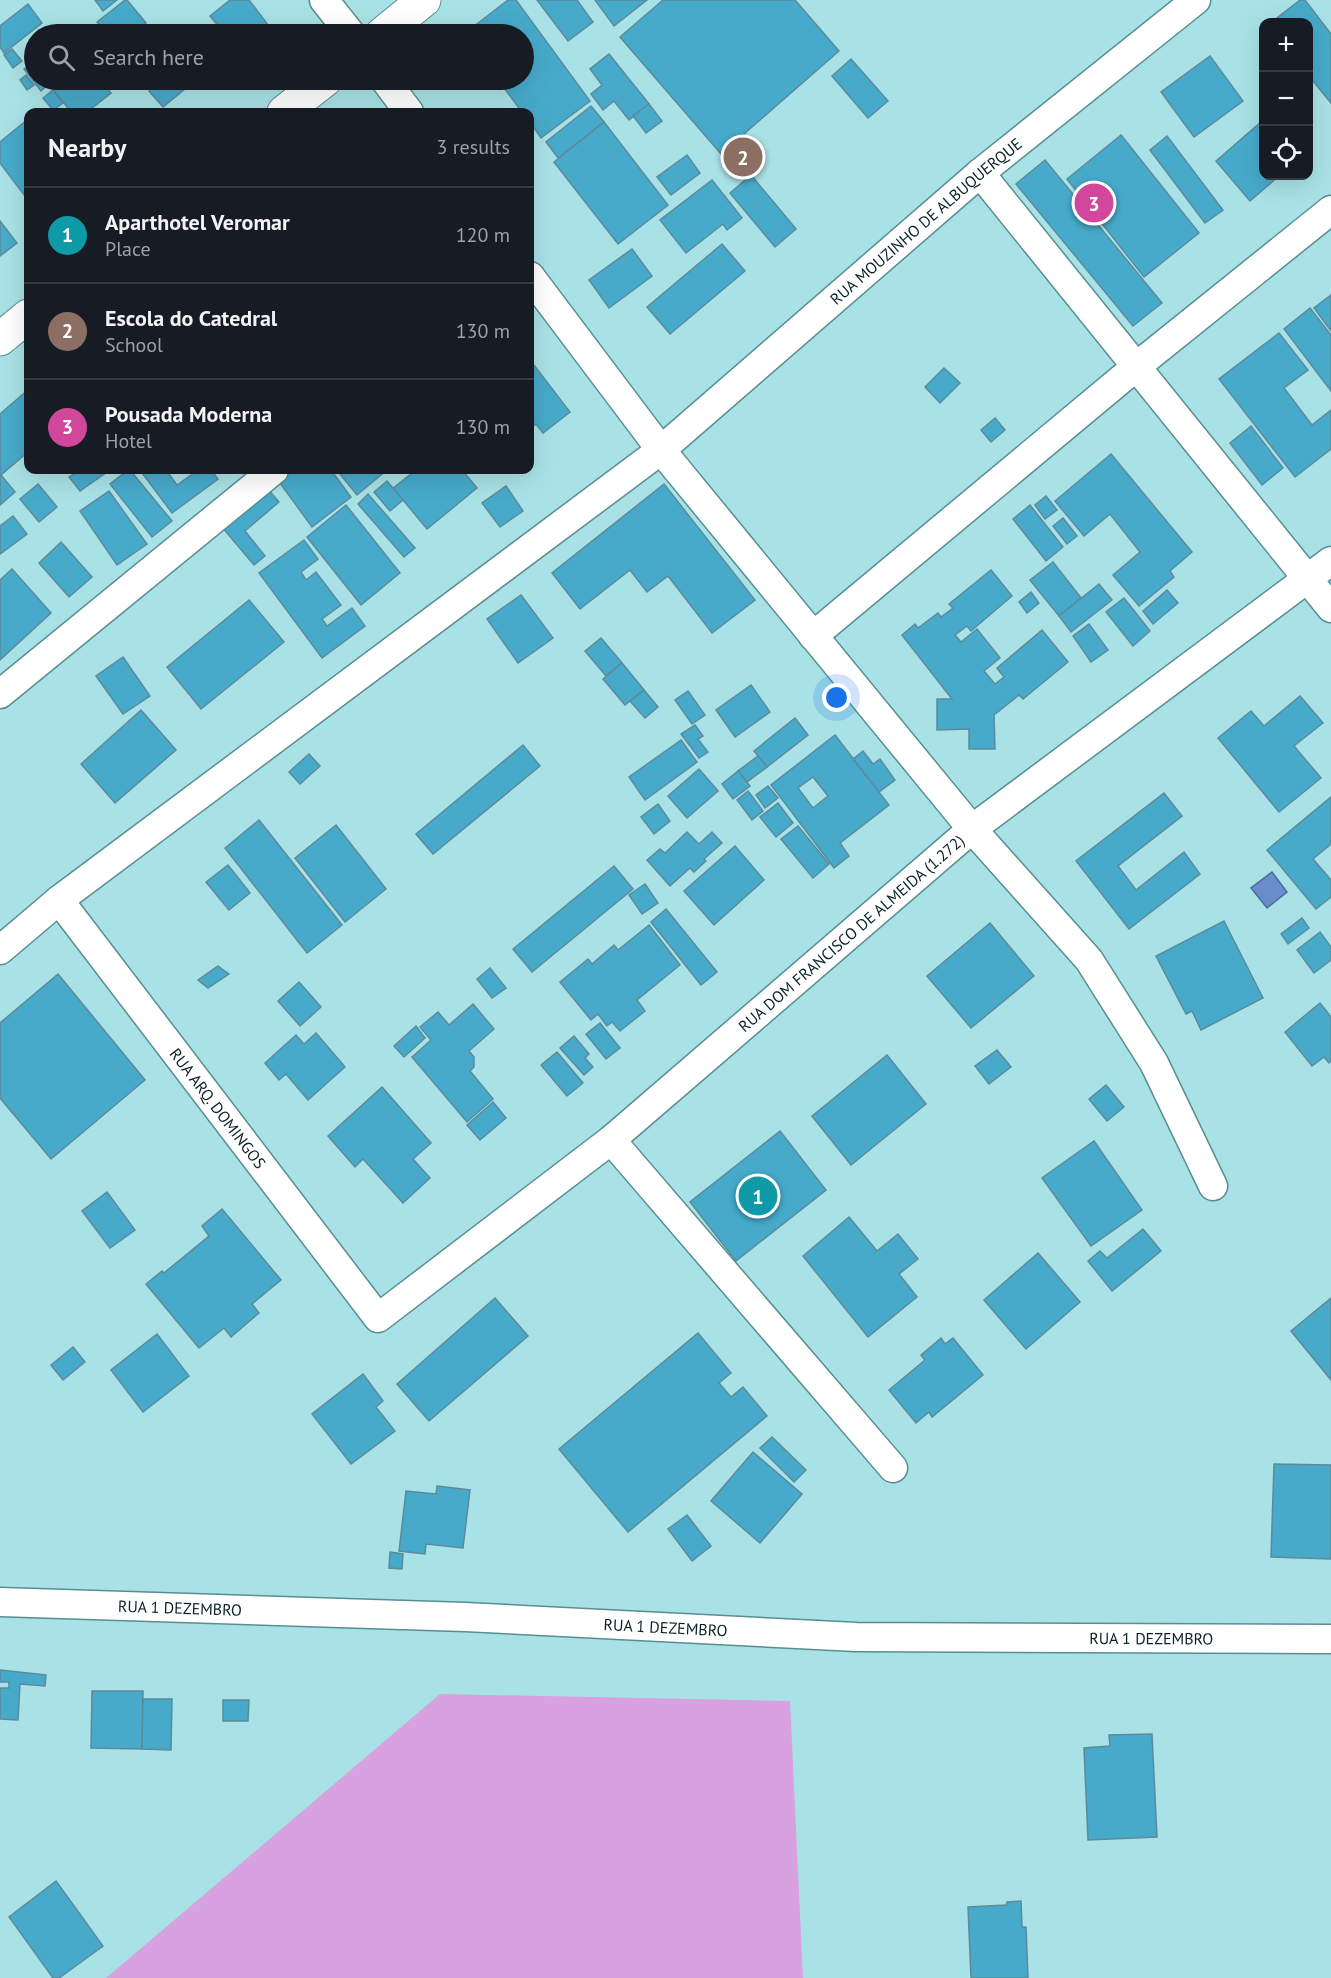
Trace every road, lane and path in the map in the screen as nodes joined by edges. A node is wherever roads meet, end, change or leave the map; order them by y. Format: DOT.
graph roads {
  1 [pos="324,0"];
  2 [pos="424,0"];
  3 [pos="1196,0"];
  4 [pos="343,24"];
  5 [pos="394,24"];
  6 [pos="313,90"];
  7 [pos="392,90"];
  8 [pos="289,108"];
  9 [pos="406,108"];
  10 [pos="980,173"];
  11 [pos="1331,210"];
  12 [pos="534,281"];
  13 [pos="24,319"];
  14 [pos="0,339"];
  15 [pos="1137,366"];
  16 [pos="661,450"];
  17 [pos="269,474"];
  18 [pos="1331,561"];
  19 [pos="1309,579"];
  20 [pos="1331,608"];
  21 [pos="813,636"];
  22 [pos="0,694"];
  23 [pos="972,829"];
  24 [pos="59,900"];
  25 [pos="0,950"];
  26 [pos="611,1140"];
  27 [pos="1213,1186"];
  28 [pos="378,1318"];
  29 [pos="893,1468"];
  30 [pos="0,1602"];
  31 [pos="1331,1639"];
  1 -- 4 [label="street"];
  2 -- 5 [label="street"];
  3 -- 10 [label="street, RUA MOUZINHO DE ALBUQUERQUE"];
  6 -- 8 [label="street"];
  7 -- 9 [label="street"];
  10 -- 15 [label="street"];
  10 -- 16 [label="street, RUA MOUZINHO DE ALBUQUERQUE"];
  11 -- 15 [label="street"];
  12 -- 16 [label="street"];
  13 -- 14 [label="street"];
  15 -- 19 [label="street"];
  15 -- 21 [label="street"];
  16 -- 21 [label="street"];
  16 -- 24 [label="street, RUA MOUZINHO DE ALBUQUERQUE"];
  17 -- 22 [label="street"];
  18 -- 19 [label="street, RUA DOM FRANCISCO DE ALMEIDA (1.272)"];
  19 -- 20 [label="street"];
  19 -- 23 [label="street, RUA DOM FRANCISCO DE ALMEIDA (1.272)"];
  21 -- 23 [label="street"];
  23 -- 26 [label="street, RUA DOM FRANCISCO DE ALMEIDA (1.272)"];
  23 -- 27 [label="street"];
  24 -- 25 [label="street, RUA MOUZINHO DE ALBUQUERQUE"];
  24 -- 28 [label="street, RUA ARQ. DOMINGOS"];
  26 -- 28 [label="street, RUA DOM FRANCISCO DE ALMEIDA (1.272)"];
  26 -- 29 [label="street"];
  30 -- 31 [label="street, RUA 1 DEZEMBRO"];
}
